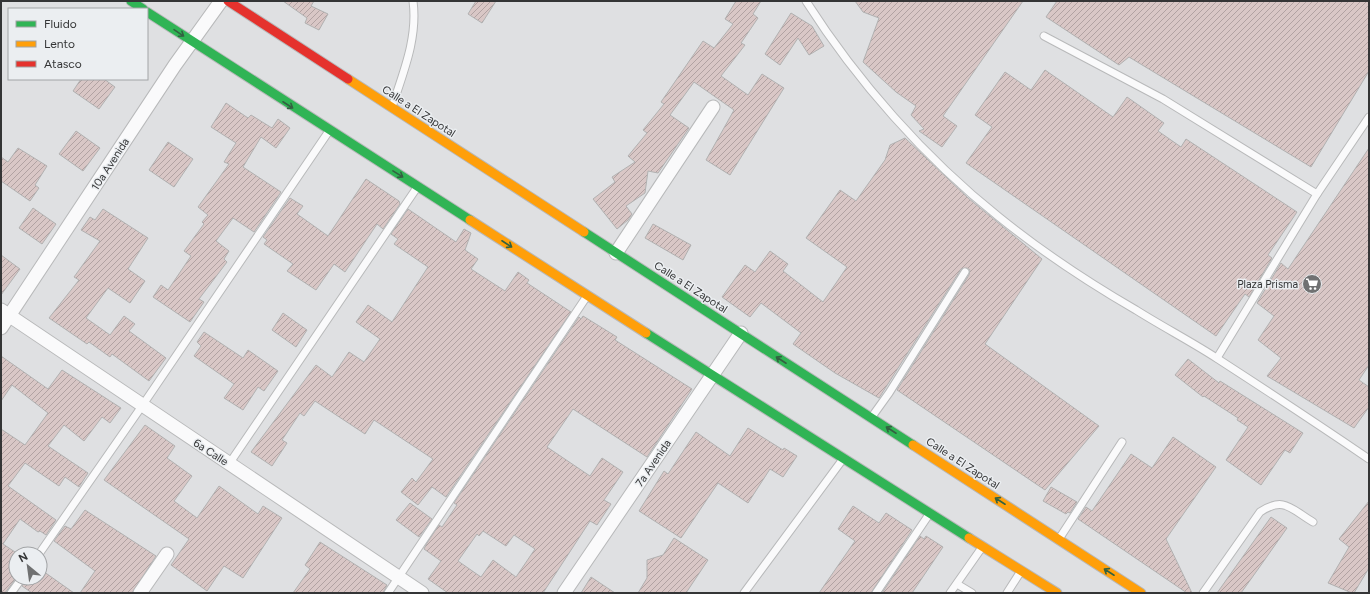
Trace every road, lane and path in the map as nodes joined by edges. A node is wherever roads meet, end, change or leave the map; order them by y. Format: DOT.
graph roads {
  1 [pos="131,1"];
  2 [pos="221,1"];
  3 [pos="228,1"];
  4 [pos="413,1"];
  5 [pos="806,1"];
  6 [pos="142,8"];
  7 [pos="148,13"];
  8 [pos="1044,36"];
  9 [pos="192,42"];
  10 [pos="392,107"];
  11 [pos="713,107"];
  12 [pos="1369,117"];
  13 [pos="329,131"];
  14 [pos="418,186"];
  15 [pos="1317,194"];
  16 [pos="616,253"];
  17 [pos="965,272"];
  18 [pos="587,296"];
  19 [pos="5,313"];
  20 [pos="1,328"];
  21 [pos="741,333"];
  22 [pos="1217,358"];
  23 [pos="712,376"];
  24 [pos="142,406"];
  25 [pos="871,418"];
  26 [pos="1122,442"];
  27 [pos="844,458"];
  28 [pos="1369,459"];
  29 [pos="229,464"];
  30 [pos="930,513"];
  31 [pos="1313,522"];
  32 [pos="1058,539"];
  33 [pos="45,546"];
  34 [pos="983,546"];
  35 [pos="167,554"];
  36 [pos="1021,570"];
  37 [pos="399,577"];
  38 [pos="957,584"];
  39 [pos="140,593"];
  40 [pos="388,593"];
  41 [pos="422,593"];
  42 [pos="564,593"];
  43 [pos="744,593"];
  44 [pos="876,593"];
  45 [pos="950,593"];
  46 [pos="972,593"];
  47 [pos="1007,593"];
  48 [pos="1057,593"];
  49 [pos="1142,593"];
  50 [pos="1203,593"];
  1 -- 6 [label="street"];
  2 -- 9 [label="street, 10a Avenida"];
  3 -- 10 [label="street, Calle a El Zapotal"];
  4 -- 10 [label="lane"];
  5 -- 22 [label="lane"];
  7 -- 9 [label="street, one-way"];
  8 -- 15 [label="lane"];
  9 -- 13 [label="street, one-way"];
  9 -- 19 [label="street, 10a Avenida"];
  10 -- 16 [label="street, Calle a El Zapotal"];
  11 -- 16 [label="street"];
  12 -- 15 [label="lane"];
  13 -- 14 [label="street, one-way"];
  13 -- 24 [label="lane"];
  14 -- 18 [label="street, one-way"];
  14 -- 29 [label="lane"];
  15 -- 22 [label="lane"];
  16 -- 21 [label="street, Calle a El Zapotal"];
  17 -- 25 [label="lane"];
  18 -- 23 [label="street"];
  18 -- 37 [label="lane"];
  19 -- 20 [label="street, 10a Avenida"];
  19 -- 24 [label="street, 6a Calle"];
  21 -- 23 [label="street, 7a Avenida"];
  25 -- 21 [label="street, Calle a El Zapotal, one-way"];
  22 -- 28 [label="lane"];
  23 -- 27 [label="street"];
  23 -- 42 [label="street, 7a Avenida"];
  24 -- 29 [label="street, 6a Calle"];
  24 -- 33 [label="lane"];
  32 -- 25 [label="street, Calle a El Zapotal, one-way"];
  26 -- 32 [label="lane"];
  27 -- 30 [label="street"];
  27 -- 43 [label="lane"];
  29 -- 37 [label="street, 6a Calle"];
  30 -- 34 [label="street"];
  30 -- 44 [label="lane"];
  31 -- 50 [label="lane"];
  49 -- 32 [label="street, Calle a El Zapotal, one-way"];
  34 -- 36 [label="street"];
  34 -- 38 [label="lane"];
  35 -- 39 [label="street"];
  36 -- 47 [label="lane"];
  36 -- 48 [label="street"];
  37 -- 40 [label="lane"];
  37 -- 41 [label="street, 6a Calle"];
  38 -- 45 [label="lane"];
  38 -- 46 [label="lane"];
}
